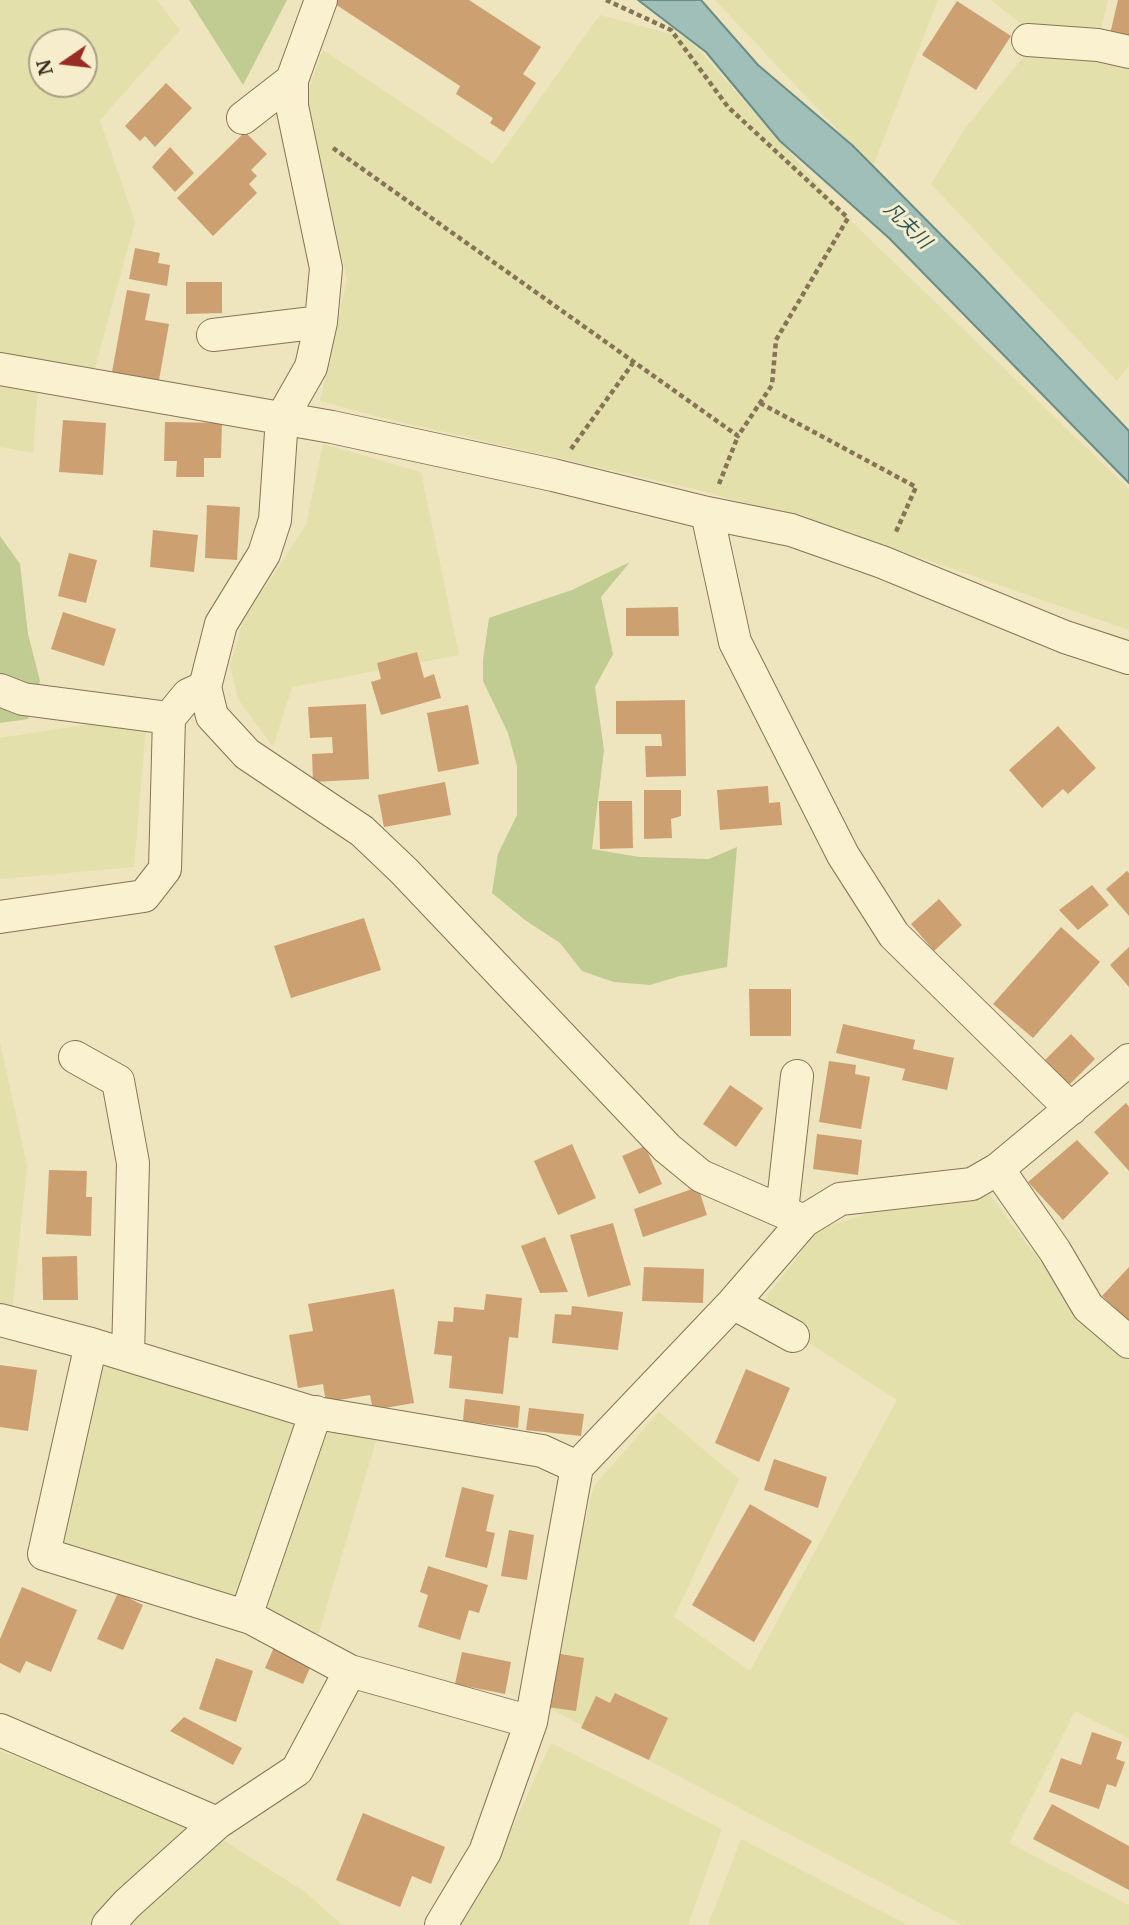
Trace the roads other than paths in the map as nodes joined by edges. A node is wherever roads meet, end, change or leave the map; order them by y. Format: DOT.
graph roads {
  1 [pos="321,0"];
  2 [pos="1028,40"];
  3 [pos="1129,52"];
  4 [pos="292,80"];
  5 [pos="243,118"];
  6 [pos="321,322"];
  7 [pos="213,335"];
  8 [pos="0,369"];
  9 [pos="282,418"];
  10 [pos="707,513"];
  11 [pos="1129,658"];
  12 [pos="205,687"];
  13 [pos="0,690"];
  14 [pos="169,718"];
  15 [pos="0,917"];
  16 [pos="75,1057"];
  17 [pos="1129,1060"];
  18 [pos="797,1076"];
  19 [pos="1071,1109"];
  20 [pos="998,1170"];
  21 [pos="793,1216"];
  22 [pos="733,1303"];
  23 [pos="0,1320"];
  24 [pos="793,1336"];
  25 [pos="1129,1342"];
  26 [pos="91,1344"];
  27 [pos="128,1355"];
  28 [pos="316,1412"];
  29 [pos="577,1467"];
  30 [pos="246,1616"];
  31 [pos="350,1671"];
  32 [pos="531,1722"];
  33 [pos="0,1730"];
  34 [pos="217,1823"];
  35 [pos="108,1925"];
  36 [pos="441,1925"];
  1 -- 4 [label="street"];
  2 -- 3 [label="street"];
  4 -- 5 [label="street"];
  4 -- 6 [label="street"];
  6 -- 7 [label="street"];
  6 -- 9 [label="street"];
  8 -- 9 [label="street"];
  9 -- 10 [label="street"];
  9 -- 12 [label="street"];
  10 -- 11 [label="street"];
  10 -- 19 [label="street"];
  12 -- 14 [label="street"];
  12 -- 21 [label="street"];
  13 -- 14 [label="street"];
  14 -- 15 [label="street"];
  16 -- 27 [label="street"];
  17 -- 19 [label="street"];
  18 -- 21 [label="street"];
  19 -- 20 [label="street"];
  20 -- 21 [label="street"];
  20 -- 25 [label="street"];
  21 -- 22 [label="street"];
  22 -- 24 [label="street"];
  22 -- 29 [label="street"];
  23 -- 26 [label="street"];
  26 -- 27 [label="street"];
  26 -- 30 [label="street"];
  27 -- 28 [label="street"];
  28 -- 29 [label="street"];
  28 -- 30 [label="street"];
  29 -- 32 [label="street"];
  30 -- 31 [label="street"];
  31 -- 32 [label="street"];
  31 -- 34 [label="street"];
  32 -- 36 [label="street"];
  33 -- 34 [label="street"];
  34 -- 35 [label="street"];
}
